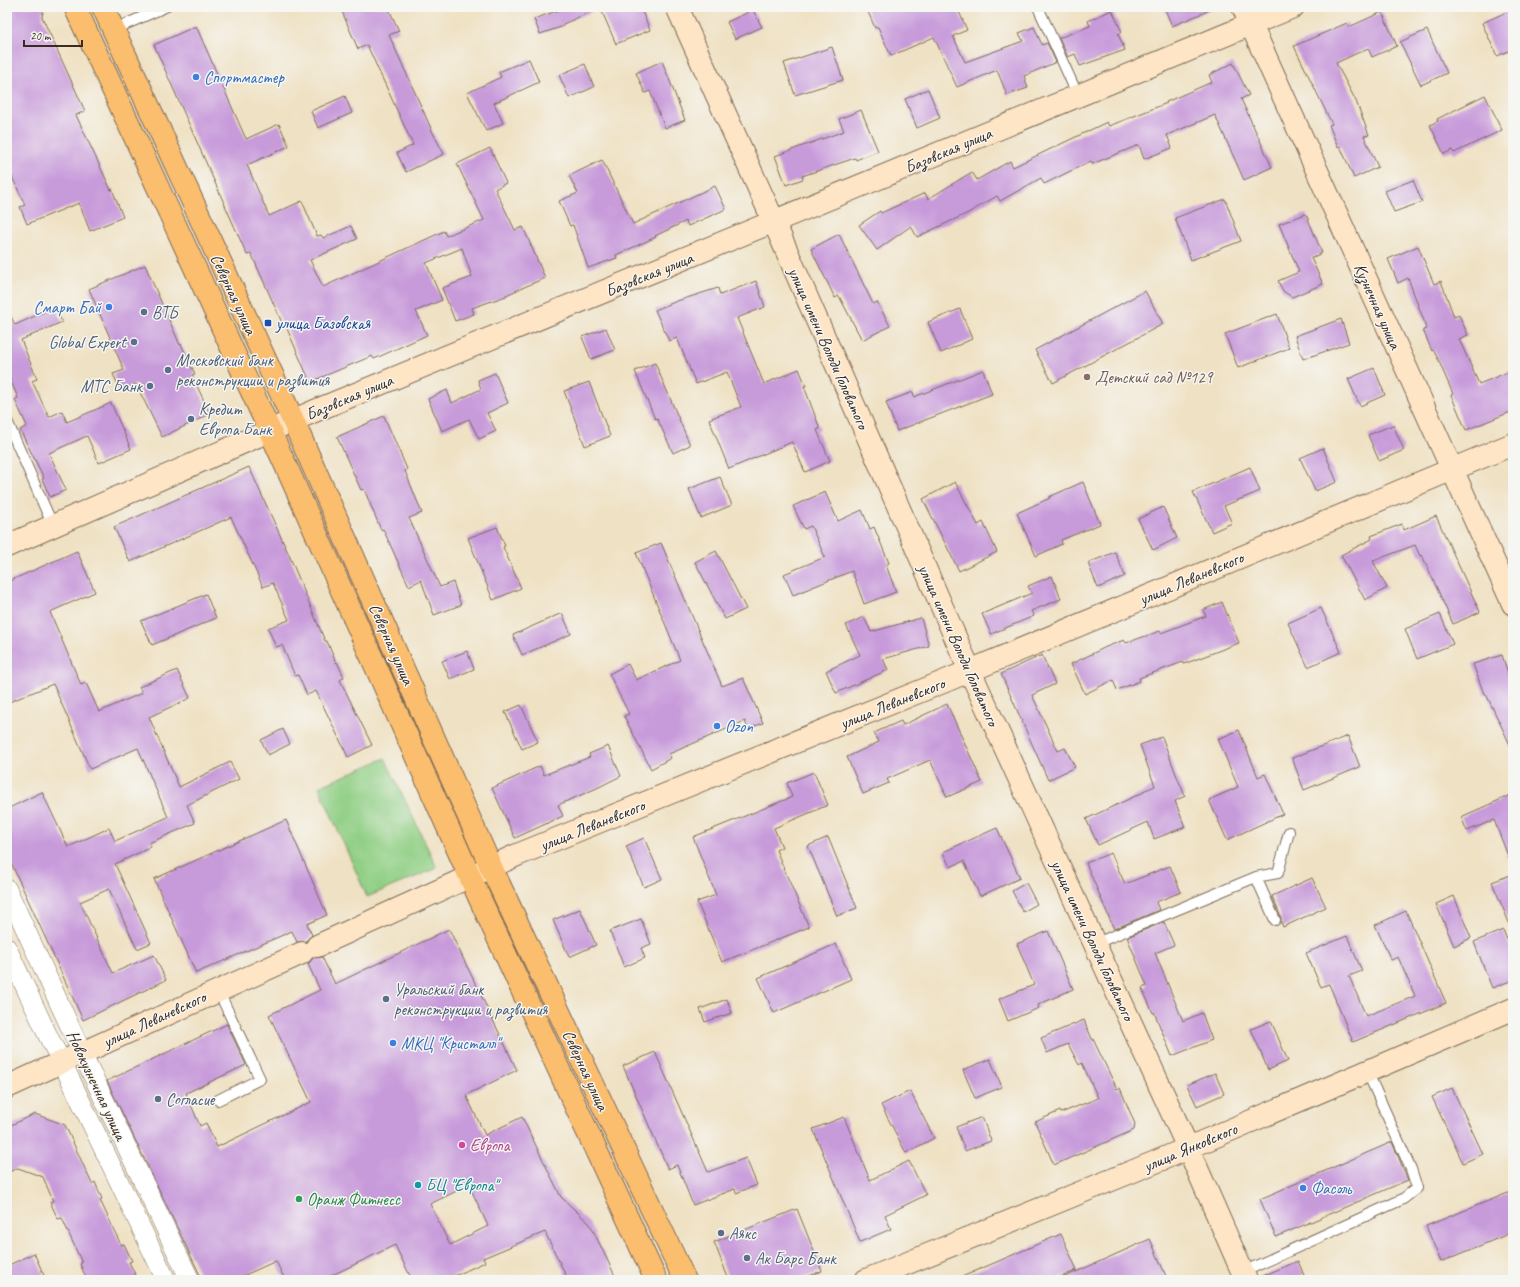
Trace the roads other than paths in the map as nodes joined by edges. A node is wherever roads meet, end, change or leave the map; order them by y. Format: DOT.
graph roads {
  1 [pos="75,7"];
  2 [pos="102,7"];
  3 [pos="165,7"];
  4 [pos="677,7"];
  5 [pos="1038,7"];
  6 [pos="1293,7"];
  7 [pos="1247,16"];
  8 [pos="113,30"];
  9 [pos="1078,96"];
  10 [pos="774,222"];
  11 [pos="7,420"];
  12 [pos="293,421"];
  13 [pos="270,431"];
  14 [pos="1513,444"];
  15 [pos="1452,469"];
  16 [pos="53,526"];
  17 [pos="7,546"];
  18 [pos="1513,604"];
  19 [pos="970,671"];
  20 [pos="1289,832"];
  21 [pos="491,866"];
  22 [pos="469,876"];
  23 [pos="1256,878"];
  24 [pos="7,889"];
  25 [pos="1275,920"];
  26 [pos="1094,944"];
  27 [pos="7,948"];
  28 [pos="218,990"];
  29 [pos="1513,1009"];
  30 [pos="72,1057"];
  31 [pos="1368,1071"];
  32 [pos="7,1087"];
  33 [pos="218,1100"];
  34 [pos="1188,1148"];
  35 [pos="1244,1276"];
  36 [pos="166,1280"];
  37 [pos="190,1280"];
  38 [pos="656,1280"];
  39 [pos="685,1280"];
  40 [pos="866,1280"];
  1 -- 13 [label="main road, Северная улица"];
  2 -- 8 [label="main road, Северная улица"];
  3 -- 8 [label="lane"];
  4 -- 10 [label="street, улица имени Володи Головатого"];
  5 -- 9 [label="lane"];
  6 -- 7 [label="street, Базовская улица"];
  7 -- 9 [label="street, Базовская улица"];
  7 -- 15 [label="street, Кузнечная улица"];
  8 -- 12 [label="main road, Северная улица"];
  9 -- 10 [label="street, Базовская улица"];
  10 -- 12 [label="street, Базовская улица"];
  10 -- 19 [label="street, улица имени Володи Головатого"];
  11 -- 16 [label="lane"];
  12 -- 13 [label="street, Базовская улица"];
  12 -- 21 [label="main road, Северная улица"];
  13 -- 16 [label="street, Базовская улица"];
  13 -- 22 [label="main road, Северная улица"];
  14 -- 15 [label="street, улица Леваневского"];
  15 -- 18 [label="street, Кузнечная улица"];
  15 -- 19 [label="street, улица Леваневского"];
  16 -- 17 [label="street, Базовская улица"];
  19 -- 21 [label="street, улица Леваневского"];
  19 -- 26 [label="street, улица имени Володи Головатого"];
  20 -- 23 [label="lane"];
  21 -- 22 [label="street, улица Леваневского"];
  21 -- 39 [label="main road, Северная улица"];
  22 -- 28 [label="street, улица Леваневского"];
  22 -- 38 [label="main road, Северная улица"];
  23 -- 25 [label="lane"];
  23 -- 26 [label="lane"];
  24 -- 30 [label="street, Новокузнечная улица"];
  26 -- 34 [label="street, улица имени Володи Головатого"];
  27 -- 30 [label="street, Новокузнечная улица"];
  28 -- 30 [label="street, улица Леваневского"];
  28 -- 33 [label="lane"];
  29 -- 31 [label="street, улица Янковского"];
  30 -- 32 [label="street, улица Леваневского"];
  30 -- 36 [label="street, Новокузнечная улица"];
  30 -- 37 [label="street, Новокузнечная улица"];
  31 -- 34 [label="street, улица Янковского"];
  31 -- 35 [label="lane"];
  34 -- 35 [label="street, улица имени Володи Головатого"];
  34 -- 40 [label="street, улица Янковского"];
}
